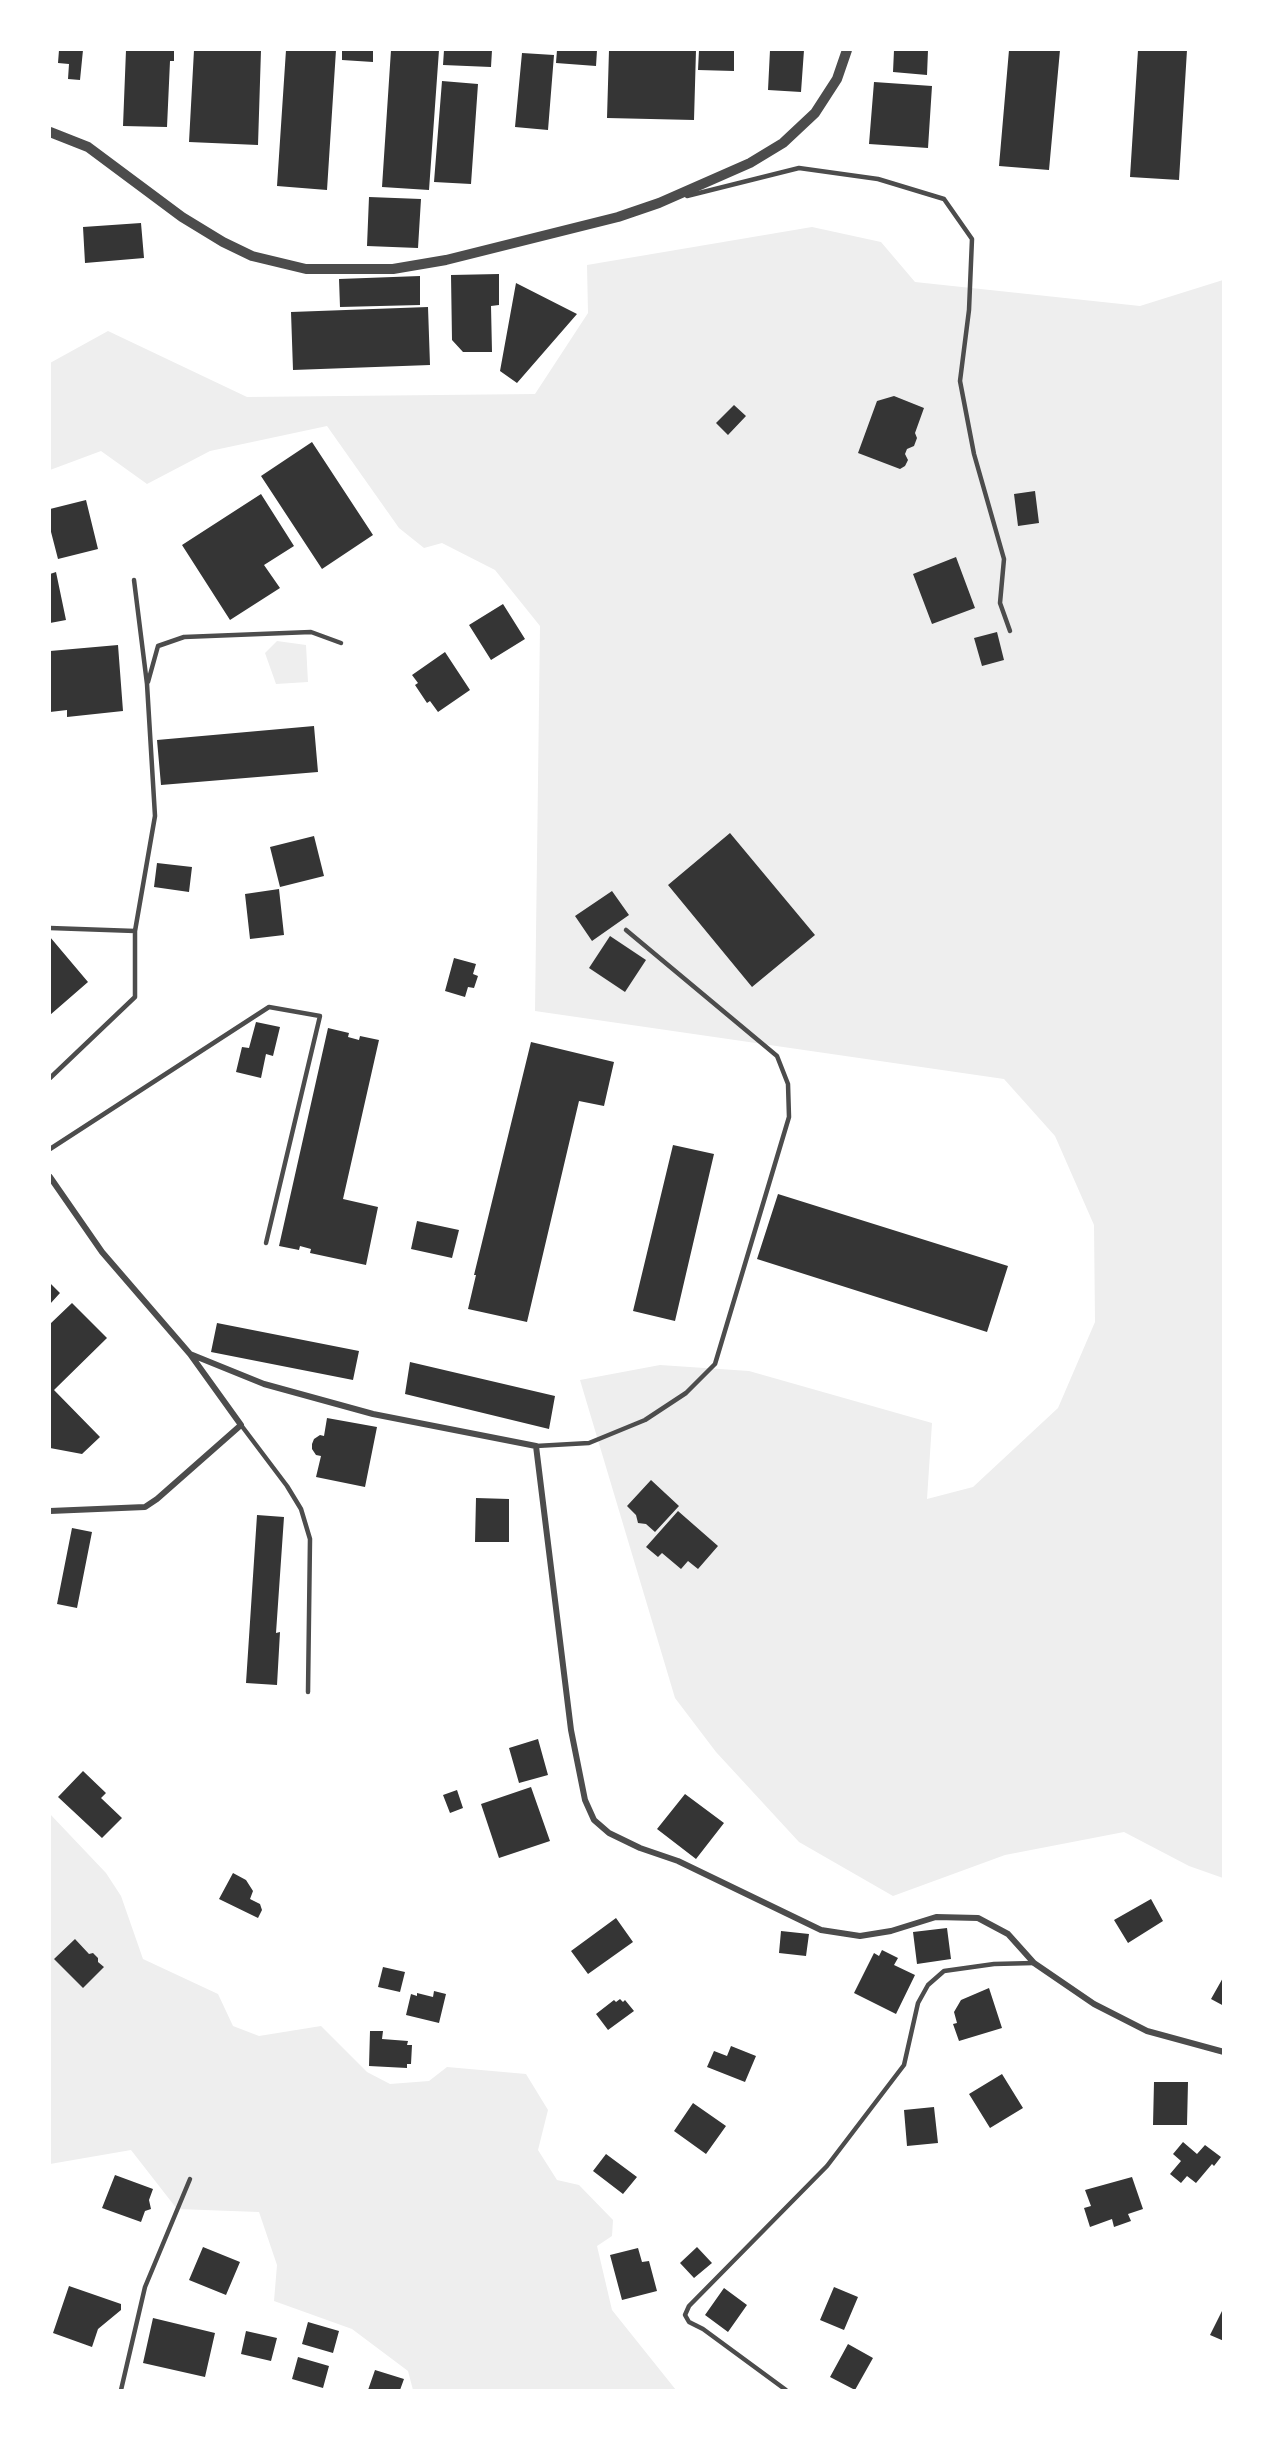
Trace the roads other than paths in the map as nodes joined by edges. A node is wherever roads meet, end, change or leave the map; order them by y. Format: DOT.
graph roads {
  1 [pos="847,50"];
  2 [pos="50,132"];
  3 [pos="658,203"];
  4 [pos="134,580"];
  5 [pos="1010,632"];
  6 [pos="341,643"];
  7 [pos="147,684"];
  8 [pos="50,927"];
  9 [pos="626,930"];
  10 [pos="135,931"];
  11 [pos="50,1078"];
  12 [pos="50,1149"];
  13 [pos="50,1178"];
  14 [pos="266,1243"];
  15 [pos="190,1354"];
  16 [pos="241,1425"];
  17 [pos="536,1446"];
  18 [pos="50,1511"];
  19 [pos="308,1692"];
  20 [pos="1034,1963"];
  21 [pos="1224,2052"];
  22 [pos="190,2179"];
  23 [pos="121,2391"];
  24 [pos="786,2391"];
  1 -- 3 [label="street"];
  2 -- 3 [label="street"];
  3 -- 5 [label="lane"];
  4 -- 7 [label="lane"];
  6 -- 7 [label="lane"];
  7 -- 10 [label="lane"];
  8 -- 10 [label="lane"];
  9 -- 17 [label="lane"];
  10 -- 11 [label="lane"];
  12 -- 14 [label="lane"];
  13 -- 15 [label="street"];
  15 -- 16 [label="street"];
  15 -- 17 [label="street"];
  16 -- 18 [label="street"];
  16 -- 19 [label="lane"];
  17 -- 20 [label="street"];
  20 -- 21 [label="street"];
  20 -- 24 [label="lane"];
  22 -- 23 [label="lane"];
}
